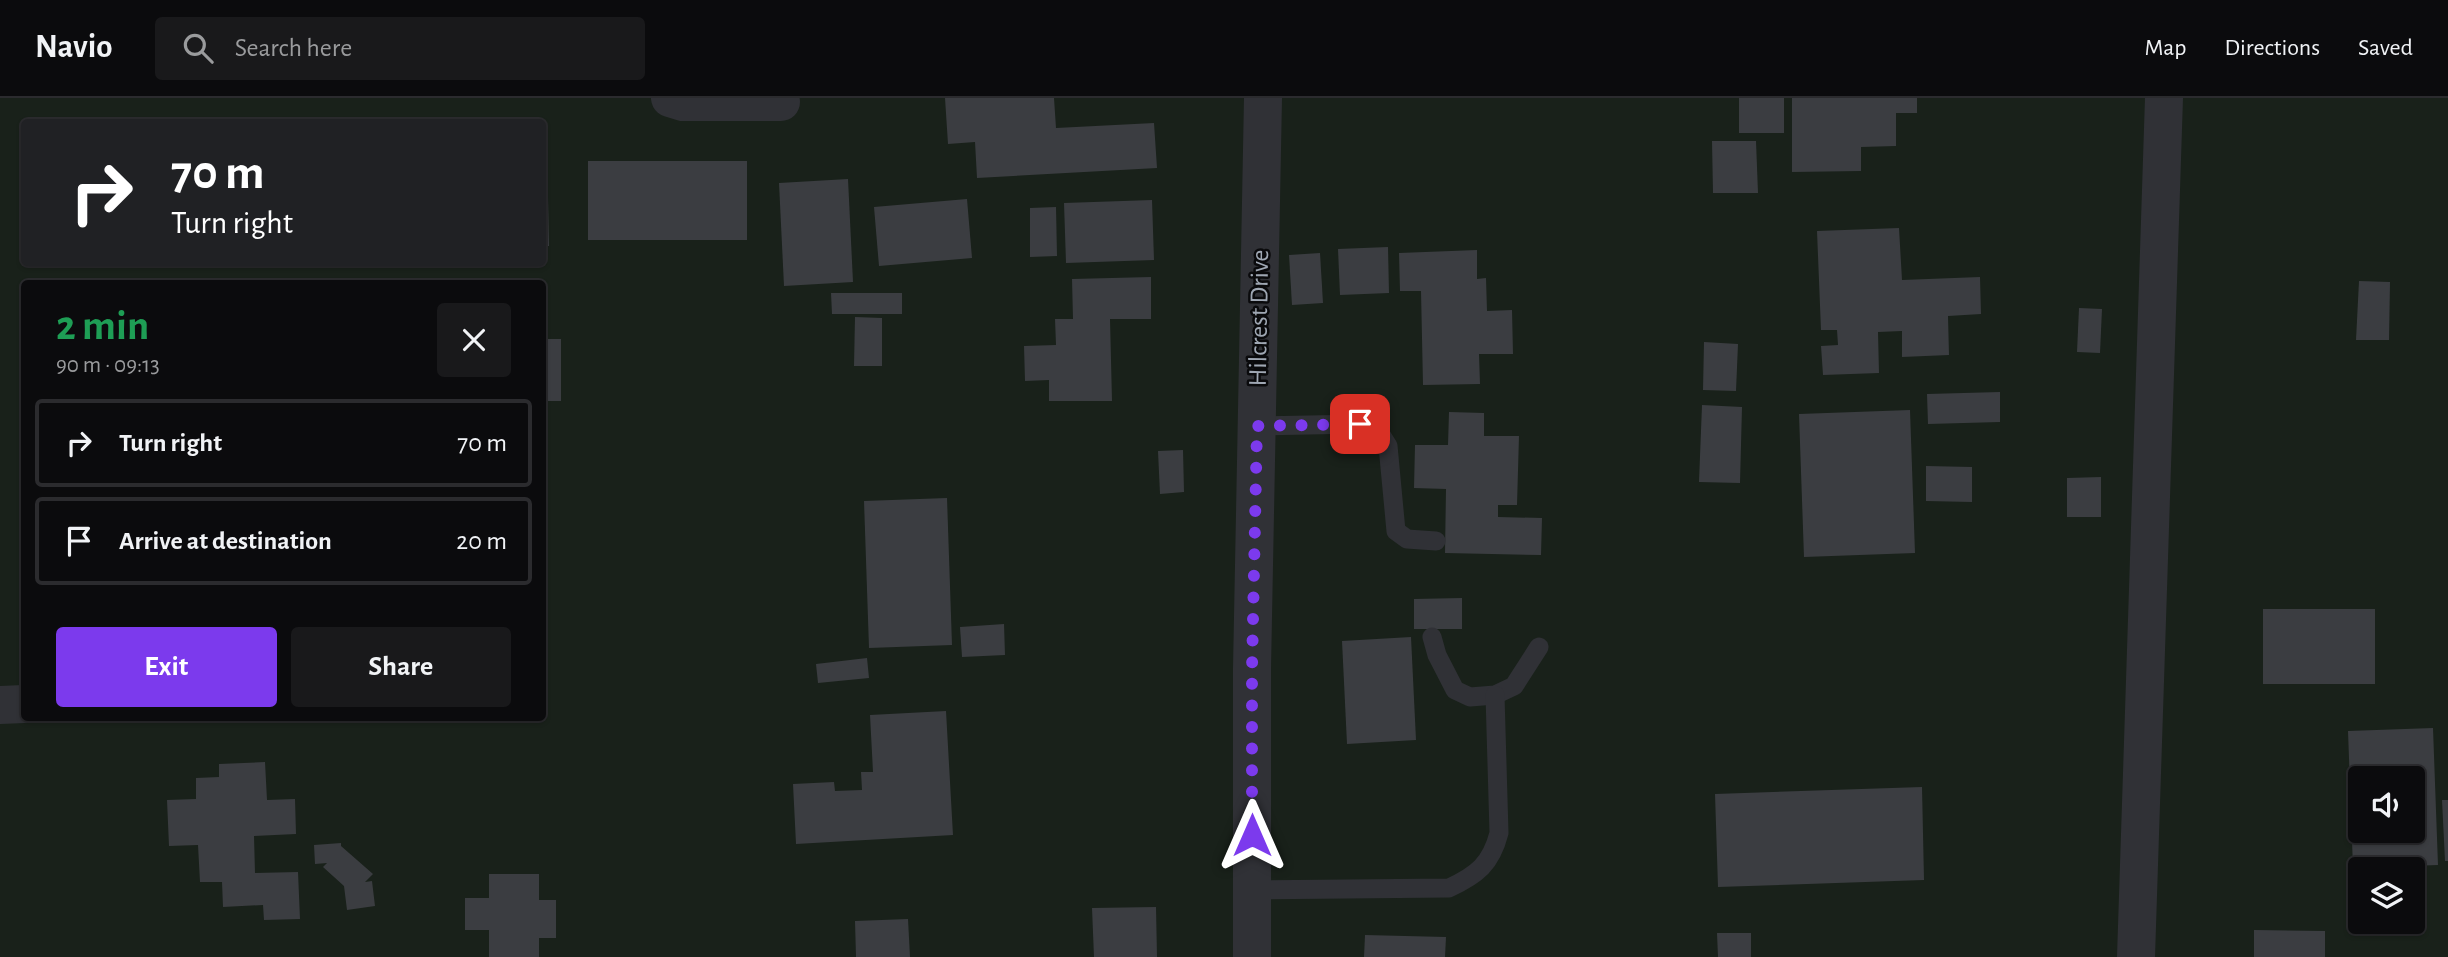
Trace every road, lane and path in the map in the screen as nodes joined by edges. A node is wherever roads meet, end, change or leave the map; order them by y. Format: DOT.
graph roads {
  1 [pos="670,98"];
  2 [pos="1263,98"];
  3 [pos="2164,98"];
  4 [pos="781,102"];
  5 [pos="1257,426"];
  6 [pos="1436,541"];
  7 [pos="1432,638"];
  8 [pos="1539,647"];
  9 [pos="1495,695"];
  10 [pos="21,704"];
  11 [pos="0,705"];
  12 [pos="1252,890"];
  13 [pos="1252,957"];
  14 [pos="2136,957"];
  1 -- 4 [label="street"];
  2 -- 5 [label="street, Hilcrest Drive"];
  3 -- 14 [label="street"];
  5 -- 6 [label="lane"];
  5 -- 12 [label="street, Hilcrest Drive"];
  7 -- 9 [label="lane"];
  8 -- 9 [label="lane"];
  9 -- 12 [label="lane"];
  10 -- 11 [label="street"];
  12 -- 13 [label="street, Hilcrest Drive"];
}
